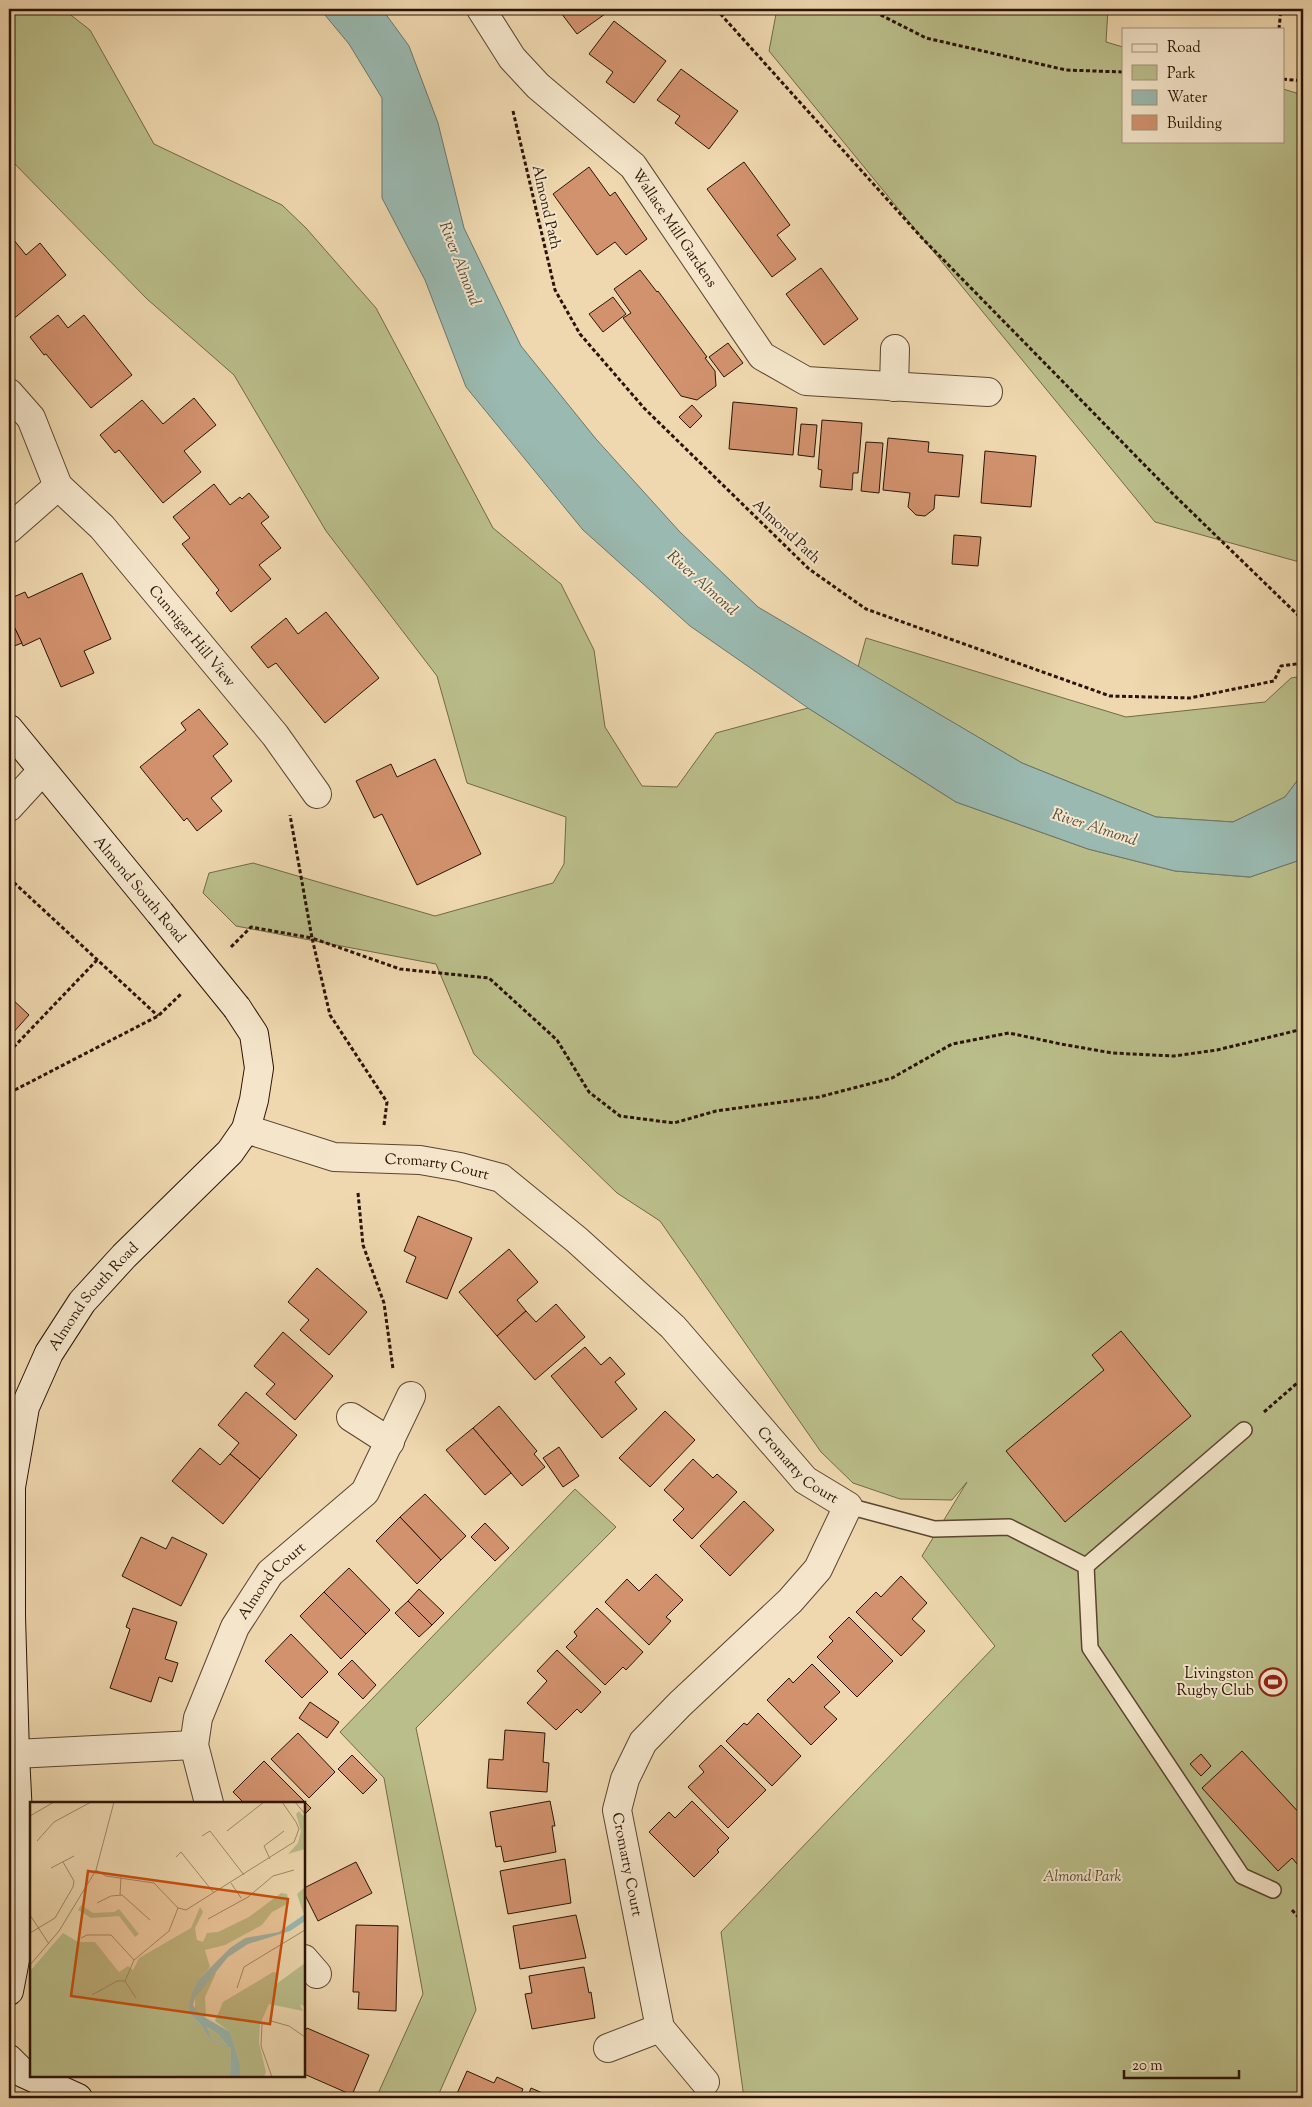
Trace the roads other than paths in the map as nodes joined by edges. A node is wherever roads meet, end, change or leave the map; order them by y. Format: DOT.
graph roads {
  1 [pos="481,9"];
  2 [pos="895,349"];
  3 [pos="894,386"];
  4 [pos="988,392"];
  5 [pos="9,393"];
  6 [pos="58,486"];
  7 [pos="9,529"];
  8 [pos="9,729"];
  9 [pos="42,771"];
  10 [pos="317,794"];
  11 [pos="9,807"];
  12 [pos="246,1129"];
  13 [pos="411,1396"];
  14 [pos="351,1417"];
  15 [pos="1244,1430"];
  16 [pos="390,1442"];
  17 [pos="848,1506"];
  18 [pos="1086,1566"];
  19 [pos="194,1745"];
  20 [pos="15,1754"];
  21 [pos="209,1802"];
  22 [pos="1274,1890"];
  23 [pos="9,1991"];
  24 [pos="660,2028"];
  25 [pos="608,2048"];
  26 [pos="9,2059"];
  27 [pos="30,2075"];
  28 [pos="34,2077"];
  29 [pos="705,2082"];
  30 [pos="78,2098"];
  1 -- 3 [label="street, Wallace Mill Gardens"];
  2 -- 3 [label="street"];
  3 -- 4 [label="street, Wallace Mill Gardens"];
  5 -- 6 [label="street, Cunnigar Hill View"];
  6 -- 7 [label="street"];
  6 -- 10 [label="street, Cunnigar Hill View"];
  8 -- 9 [label="street, Almond South Road"];
  9 -- 11 [label="street"];
  9 -- 12 [label="street, Almond South Road, bridge"];
  12 -- 17 [label="street, Cromarty Court"];
  12 -- 20 [label="street, Almond South Road"];
  13 -- 16 [label="street, Almond Court"];
  14 -- 16 [label="street"];
  15 -- 18 [label="lane"];
  16 -- 19 [label="street, Almond Court"];
  17 -- 18 [label="lane"];
  17 -- 24 [label="street, Cromarty Court"];
  18 -- 22 [label="lane"];
  19 -- 20 [label="street"];
  19 -- 21 [label="street, Almond Court"];
  20 -- 23 [label="street, Almond South Road"];
  24 -- 25 [label="street"];
  24 -- 29 [label="street, Cromarty Court"];
  26 -- 27 [label="street"];
  28 -- 30 [label="street"];
}
